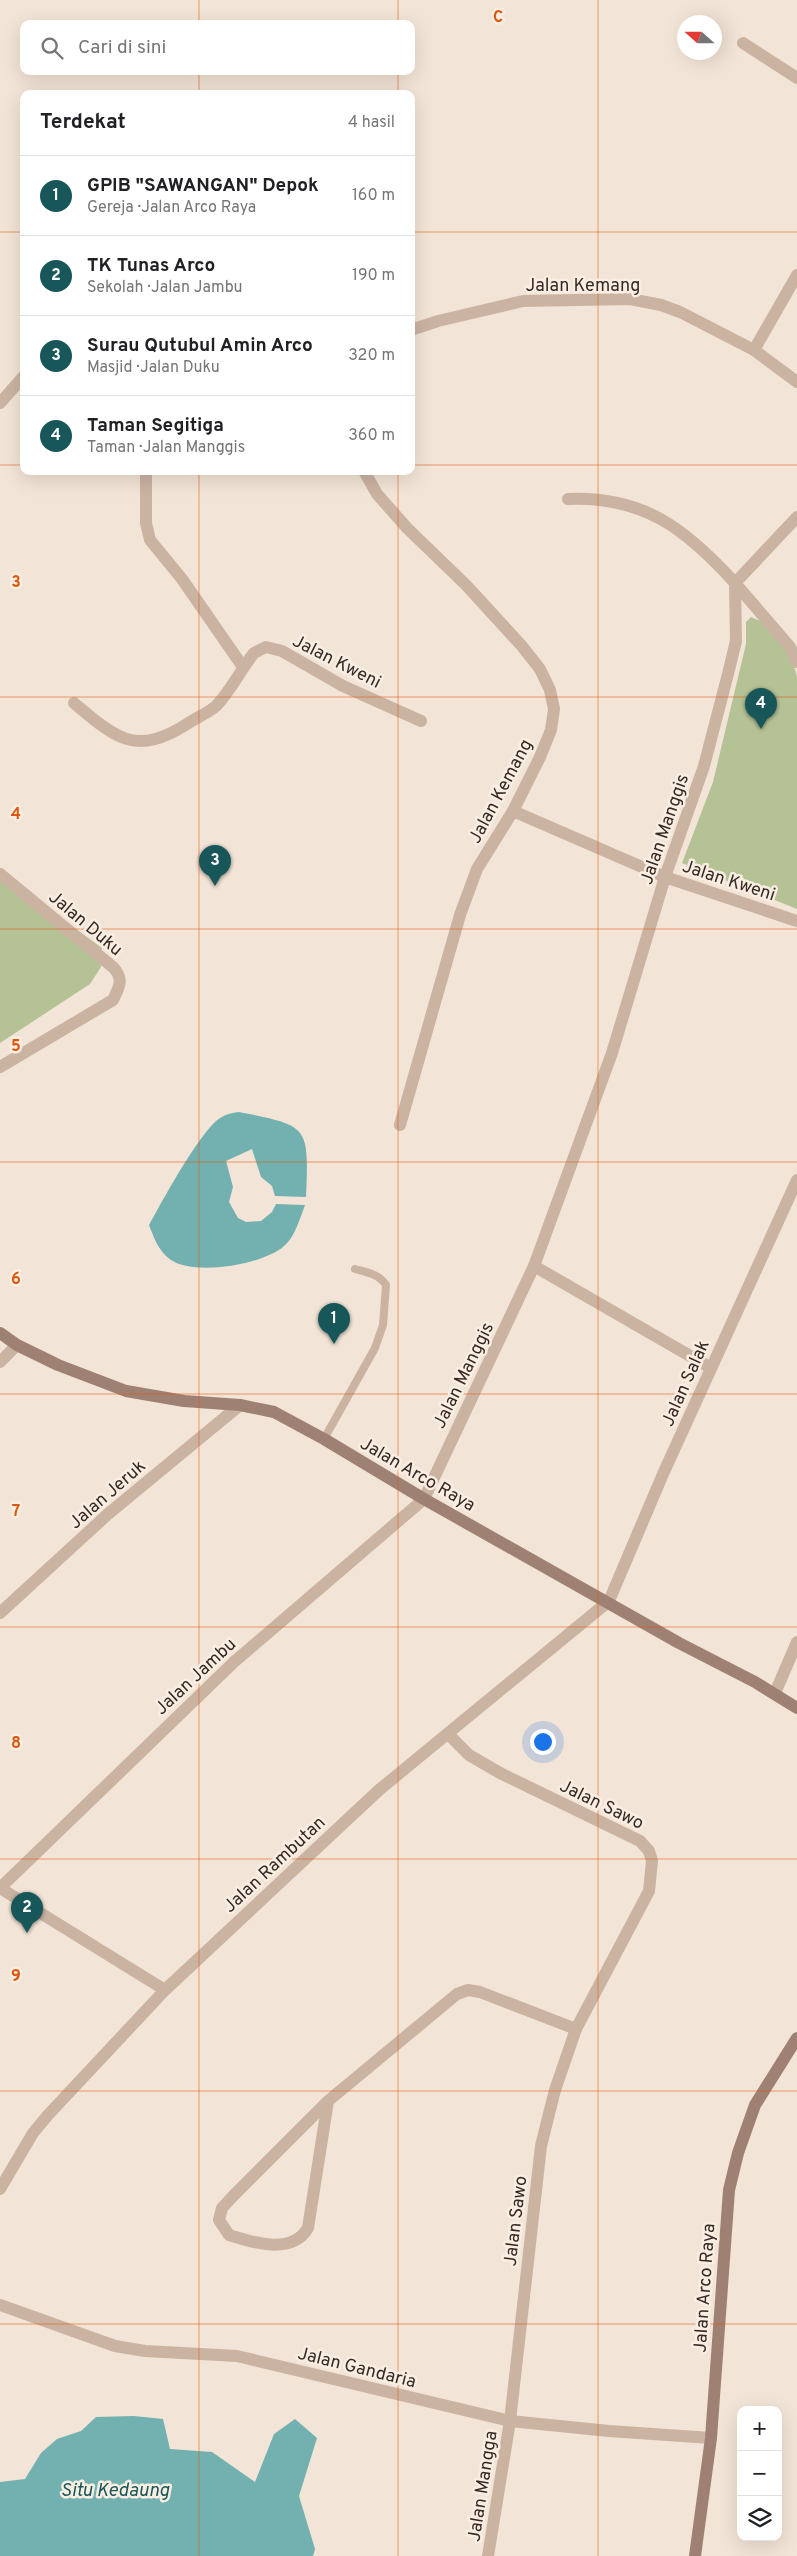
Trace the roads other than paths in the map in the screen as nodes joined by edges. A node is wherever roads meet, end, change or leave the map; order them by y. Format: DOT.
graph roads {
  1 [pos="743,43"];
  2 [pos="797,78"];
  3 [pos="797,275"];
  4 [pos="415,329"];
  5 [pos="754,350"];
  6 [pos="20,380"];
  7 [pos="797,382"];
  8 [pos="0,403"];
  9 [pos="146,475"];
  10 [pos="366,475"];
  11 [pos="568,499"];
  12 [pos="797,517"];
  13 [pos="736,582"];
  14 [pos="797,662"];
  15 [pos="242,667"];
  16 [pos="74,703"];
  17 [pos="421,721"];
  18 [pos="513,811"];
  19 [pos="0,874"];
  20 [pos="665,877"];
  21 [pos="797,921"];
  22 [pos="0,1067"];
  23 [pos="400,1125"];
  24 [pos="797,1180"];
  25 [pos="534,1266"];
  26 [pos="355,1269"];
  27 [pos="0,1333"];
  28 [pos="17,1346"];
  29 [pos="0,1362"];
  30 [pos="711,1368"];
  31 [pos="240,1405"];
  32 [pos="324,1439"];
  33 [pos="424,1499"];
  34 [pos="609,1601"];
  35 [pos="0,1613"];
  36 [pos="797,1642"];
  37 [pos="775,1693"];
  38 [pos="797,1708"];
  39 [pos="448,1734"];
  40 [pos="0,1888"];
  41 [pos="165,1990"];
  42 [pos="576,2029"];
  43 [pos="797,2038"];
  44 [pos="328,2101"];
  45 [pos="0,2189"];
  46 [pos="0,2306"];
  47 [pos="510,2422"];
  48 [pos="711,2438"];
  49 [pos="488,2556"];
  50 [pos="695,2556"];
  1 -- 2 [label="street"];
  3 -- 5 [label="street"];
  4 -- 5 [label="street, Jalan Kemang"];
  5 -- 7 [label="street, Jalan Kemang"];
  6 -- 8 [label="street"];
  9 -- 15 [label="street"];
  10 -- 18 [label="street, Jalan Kemang"];
  11 -- 13 [label="street"];
  12 -- 13 [label="street"];
  13 -- 14 [label="street"];
  13 -- 20 [label="street, Jalan Manggis"];
  15 -- 16 [label="street, Jalan Kweni"];
  15 -- 17 [label="street, Jalan Kweni"];
  18 -- 20 [label="street, Jalan Kweni"];
  18 -- 23 [label="street, Jalan Kemang"];
  19 -- 22 [label="street, Jalan Duku"];
  20 -- 21 [label="street, Jalan Kweni"];
  20 -- 25 [label="street, Jalan Manggis"];
  24 -- 30 [label="street, Jalan Salak"];
  25 -- 30 [label="street"];
  25 -- 33 [label="street, Jalan Manggis"];
  26 -- 32 [label="lane"];
  27 -- 28 [label="main road, Jalan Arco Raya"];
  28 -- 29 [label="street"];
  28 -- 31 [label="main road, Jalan Arco Raya"];
  30 -- 34 [label="street, Jalan Salak"];
  31 -- 32 [label="main road, Jalan Arco Raya"];
  31 -- 35 [label="street, Jalan Jeruk"];
  32 -- 33 [label="main road, Jalan Arco Raya"];
  33 -- 34 [label="main road, Jalan Arco Raya"];
  33 -- 40 [label="street, Jalan Jambu"];
  34 -- 37 [label="main road, Jalan Arco Raya"];
  34 -- 39 [label="street, Jalan Rambutan"];
  36 -- 37 [label="street"];
  37 -- 38 [label="main road, Jalan Arco Raya"];
  39 -- 41 [label="street, Jalan Rambutan"];
  39 -- 42 [label="street, Jalan Sawo"];
  40 -- 41 [label="street, Jalan Jambu"];
  41 -- 45 [label="street, Jalan Rambutan"];
  42 -- 44 [label="street"];
  42 -- 47 [label="street, Jalan Sawo"];
  43 -- 48 [label="main road, Jalan Arco Raya"];
  44 -- 44 [label="street"];
  46 -- 47 [label="street, Jalan Gandaria"];
  47 -- 48 [label="street, Jalan Gandaria"];
  47 -- 49 [label="street, Jalan Mangga"];
  48 -- 50 [label="main road, Jalan Arco Raya"];
}
